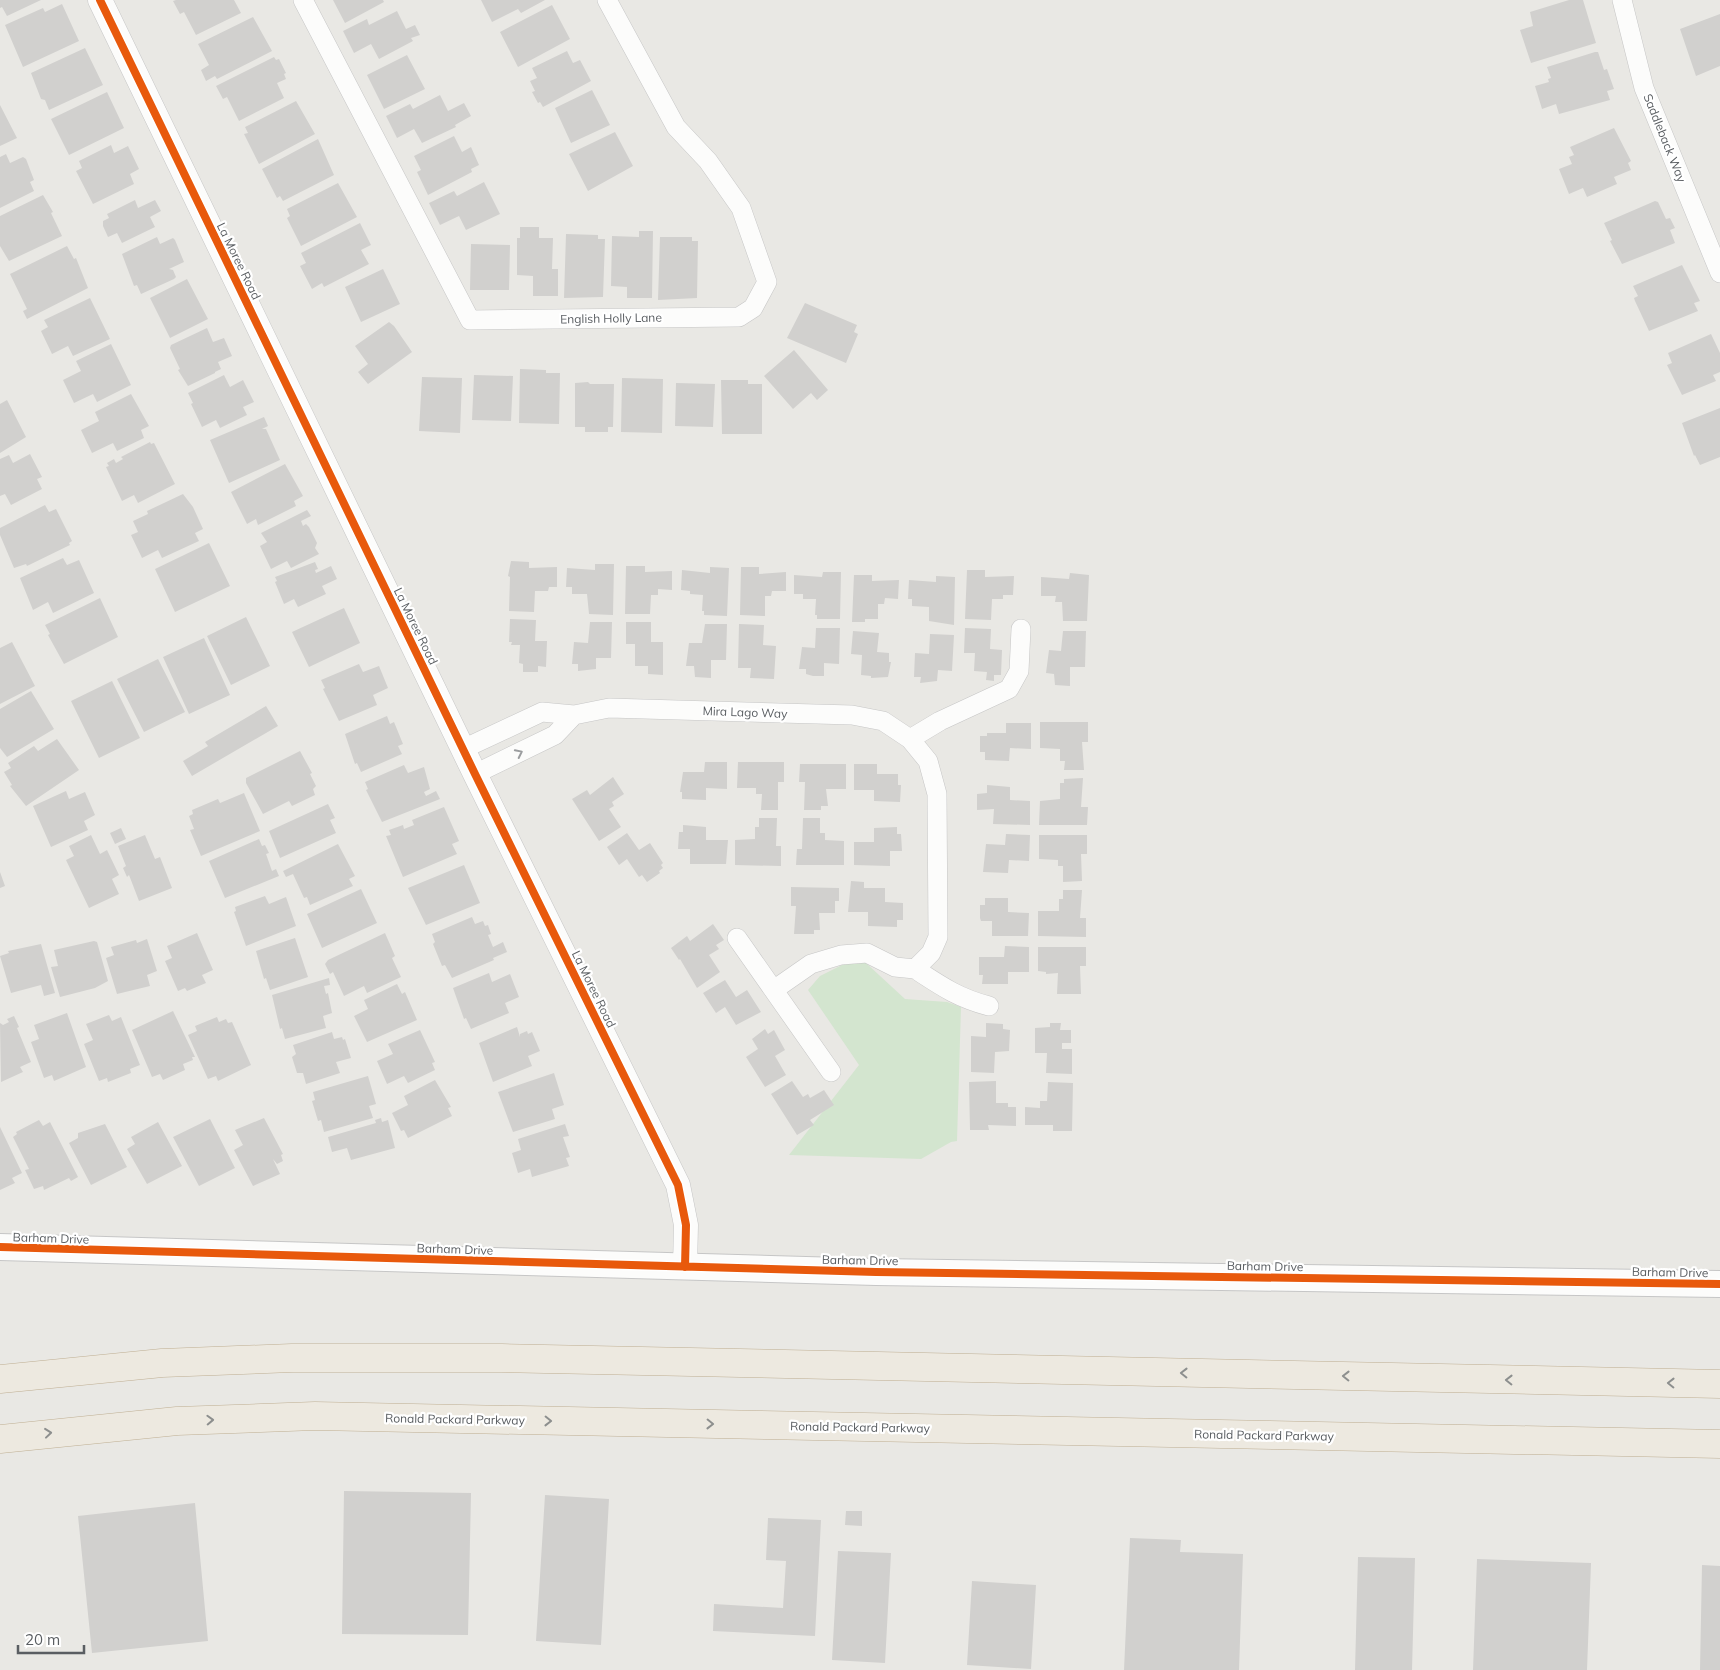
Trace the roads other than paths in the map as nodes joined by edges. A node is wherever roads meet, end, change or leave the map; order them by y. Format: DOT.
graph roads {
  1 [pos="100,0"];
  2 [pos="302,0"];
  3 [pos="606,0"];
  4 [pos="1622,0"];
  5 [pos="1720,273"];
  6 [pos="1021,629"];
  7 [pos="574,715"];
  8 [pos="910,739"];
  9 [pos="463,749"];
  10 [pos="475,774"];
  11 [pos="738,938"];
  12 [pos="915,968"];
  13 [pos="775,989"];
  14 [pos="989,1006"];
  15 [pos="831,1072"];
  16 [pos="0,1247"];
  17 [pos="685,1267"];
  18 [pos="1720,1284"];
  19 [pos="0,1379"];
  20 [pos="1720,1384"];
  21 [pos="0,1439"];
  22 [pos="1720,1444"];
  1 -- 9 [label="street, La Moree Road"];
  2 -- 3 [label="street, English Holly Lane"];
  4 -- 5 [label="street, Saddleback Way"];
  6 -- 8 [label="street"];
  7 -- 8 [label="street, Mira Lago Way"];
  7 -- 9 [label="street, Mira Lago Way"];
  10 -- 7 [label="street, one-way"];
  8 -- 12 [label="street, Mira Lago Way"];
  9 -- 10 [label="street, La Moree Road"];
  10 -- 17 [label="street, La Moree Road"];
  11 -- 13 [label="street"];
  12 -- 13 [label="street"];
  12 -- 14 [label="street"];
  13 -- 15 [label="street"];
  16 -- 17 [label="main road, Barham Drive"];
  17 -- 18 [label="main road, Barham Drive"];
  20 -- 19 [label="highway, one-way"];
  21 -- 22 [label="highway, Ronald Packard Parkway, one-way"];
}
